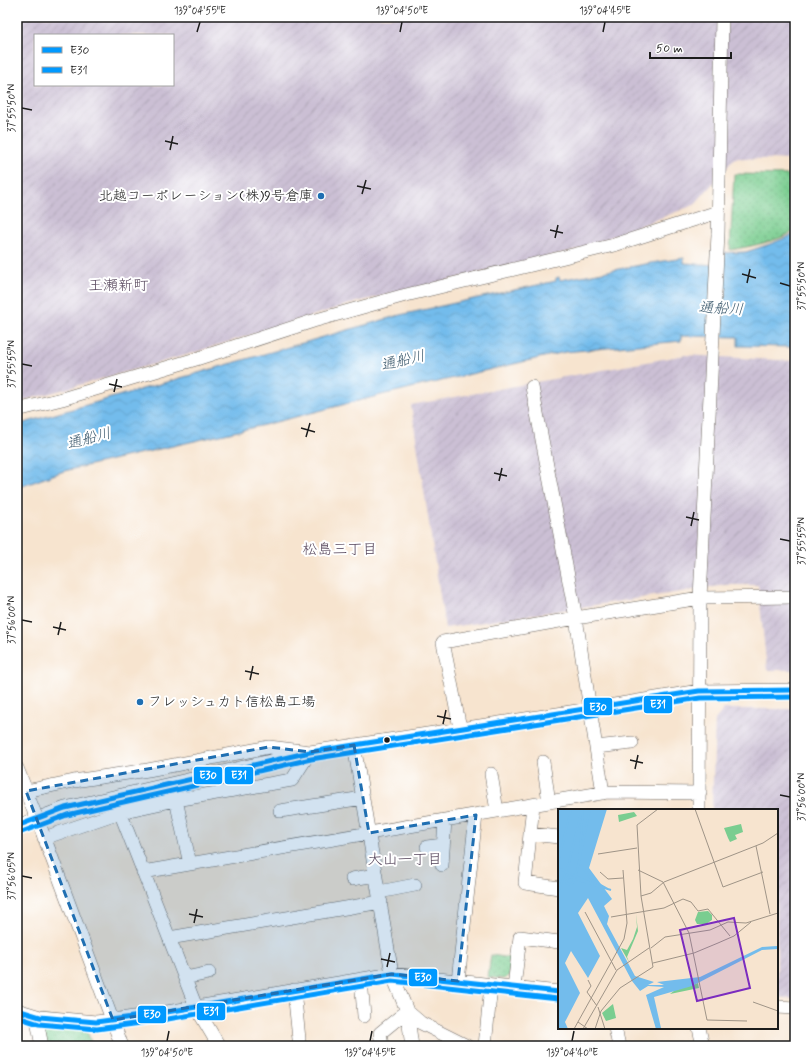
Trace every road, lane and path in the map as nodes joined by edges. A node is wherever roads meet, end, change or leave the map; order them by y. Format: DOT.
graph roads {
  1 [pos="722,17"];
  2 [pos="718,212"];
  3 [pos="532,387"];
  4 [pos="17,410"];
  5 [pos="795,597"];
  6 [pos="700,598"];
  7 [pos="576,618"];
  8 [pos="795,690"];
  9 [pos="699,691"];
  10 [pos="590,709"];
  11 [pos="460,728"];
  12 [pos="632,743"];
  13 [pos="354,745"];
  14 [pos="596,747"];
  15 [pos="310,752"];
  16 [pos="543,762"];
  17 [pos="17,768"];
  18 [pos="491,774"];
  19 [pos="603,793"];
  20 [pos="700,793"];
  21 [pos="27,795"];
  22 [pos="363,798"];
  23 [pos="176,800"];
  24 [pos="550,802"];
  25 [pos="533,805"];
  26 [pos="699,809"];
  27 [pos="280,810"];
  28 [pos="497,811"];
  29 [pos="120,812"];
  30 [pos="476,815"];
  31 [pos="446,820"];
  32 [pos="17,826"];
  33 [pos="369,833"];
  34 [pos="530,834"];
  35 [pos="44,836"];
  36 [pos="558,837"];
  37 [pos="443,845"];
  38 [pos="427,847"];
  39 [pos="190,864"];
  40 [pos="442,865"];
  41 [pos="143,872"];
  42 [pos="376,875"];
  43 [pos="352,879"];
  44 [pos="415,885"];
  45 [pos="558,888"];
  46 [pos="380,897"];
  47 [pos="169,938"];
  48 [pos="558,942"];
  49 [pos="209,973"];
  50 [pos="392,974"];
  51 [pos="185,978"];
  52 [pos="361,979"];
  53 [pos="458,981"];
  54 [pos="491,985"];
  55 [pos="514,987"];
  56 [pos="294,990"];
  57 [pos="558,992"];
  58 [pos="196,1007"];
  59 [pos="778,1007"];
  60 [pos="795,1008"];
  61 [pos="17,1010"];
  62 [pos="407,1010"];
  63 [pos="36,1016"];
  64 [pos="364,1016"];
  65 [pos="113,1020"];
  66 [pos="615,1029"];
  67 [pos="699,1029"];
  68 [pos="299,1039"];
  69 [pos="217,1045"];
  70 [pos="42,1046"];
  71 [pos="122,1046"];
  72 [pos="382,1046"];
  73 [pos="412,1046"];
  74 [pos="467,1046"];
  75 [pos="485,1046"];
  76 [pos="619,1046"];
  77 [pos="703,1046"];
  1 -- 2 [label="street"];
  2 -- 4 [label="street"];
  2 -- 6 [label="street"];
  3 -- 7 [label="street"];
  5 -- 6 [label="street"];
  6 -- 7 [label="street"];
  6 -- 9 [label="street"];
  7 -- 10 [label="street"];
  7 -- 11 [label="street"];
  8 -- 9 [label="street"];
  9 -- 10 [label="street"];
  9 -- 20 [label="street"];
  10 -- 11 [label="street"];
  10 -- 14 [label="street"];
  11 -- 13 [label="street"];
  12 -- 14 [label="street"];
  13 -- 15 [label="street"];
  13 -- 22 [label="street"];
  14 -- 19 [label="street"];
  15 -- 21 [label="street"];
  15 -- 23 [label="street"];
  15 -- 32 [label="street"];
  16 -- 24 [label="street"];
  17 -- 21 [label="street"];
  18 -- 28 [label="street"];
  19 -- 20 [label="street"];
  19 -- 24 [label="street"];
  20 -- 26 [label="street"];
  21 -- 35 [label="street, bridge"];
  22 -- 27 [label="street"];
  22 -- 33 [label="street"];
  23 -- 29 [label="street"];
  23 -- 39 [label="street"];
  24 -- 25 [label="street"];
  25 -- 28 [label="street"];
  25 -- 34 [label="street"];
  28 -- 30 [label="street"];
  29 -- 35 [label="street"];
  29 -- 41 [label="street"];
  30 -- 31 [label="street"];
  30 -- 53 [label="street"];
  31 -- 33 [label="street"];
  31 -- 37 [label="street"];
  33 -- 39 [label="street"];
  33 -- 42 [label="street"];
  34 -- 36 [label="street"];
  34 -- 45 [label="street"];
  35 -- 65 [label="street"];
  37 -- 38 [label="street"];
  37 -- 40 [label="street"];
  39 -- 41 [label="street"];
  41 -- 47 [label="street"];
  42 -- 43 [label="street"];
  42 -- 46 [label="street"];
  44 -- 46 [label="street"];
  46 -- 47 [label="street"];
  46 -- 50 [label="street"];
  47 -- 51 [label="street"];
  48 -- 55 [label="street"];
  49 -- 51 [label="street"];
  50 -- 52 [label="street"];
  50 -- 53 [label="street"];
  50 -- 62 [label="street"];
  51 -- 58 [label="street"];
  52 -- 56 [label="street"];
  52 -- 64 [label="street"];
  53 -- 54 [label="street"];
  54 -- 55 [label="street"];
  54 -- 75 [label="street"];
  55 -- 57 [label="street"];
  56 -- 58 [label="street"];
  56 -- 68 [label="street"];
  58 -- 65 [label="street"];
  58 -- 69 [label="street"];
  59 -- 60 [label="street"];
  61 -- 63 [label="street"];
  62 -- 72 [label="street"];
  62 -- 73 [label="street"];
  62 -- 74 [label="street"];
  63 -- 65 [label="street"];
  63 -- 70 [label="street"];
  65 -- 71 [label="street"];
  66 -- 76 [label="street"];
  67 -- 77 [label="street"];
}
